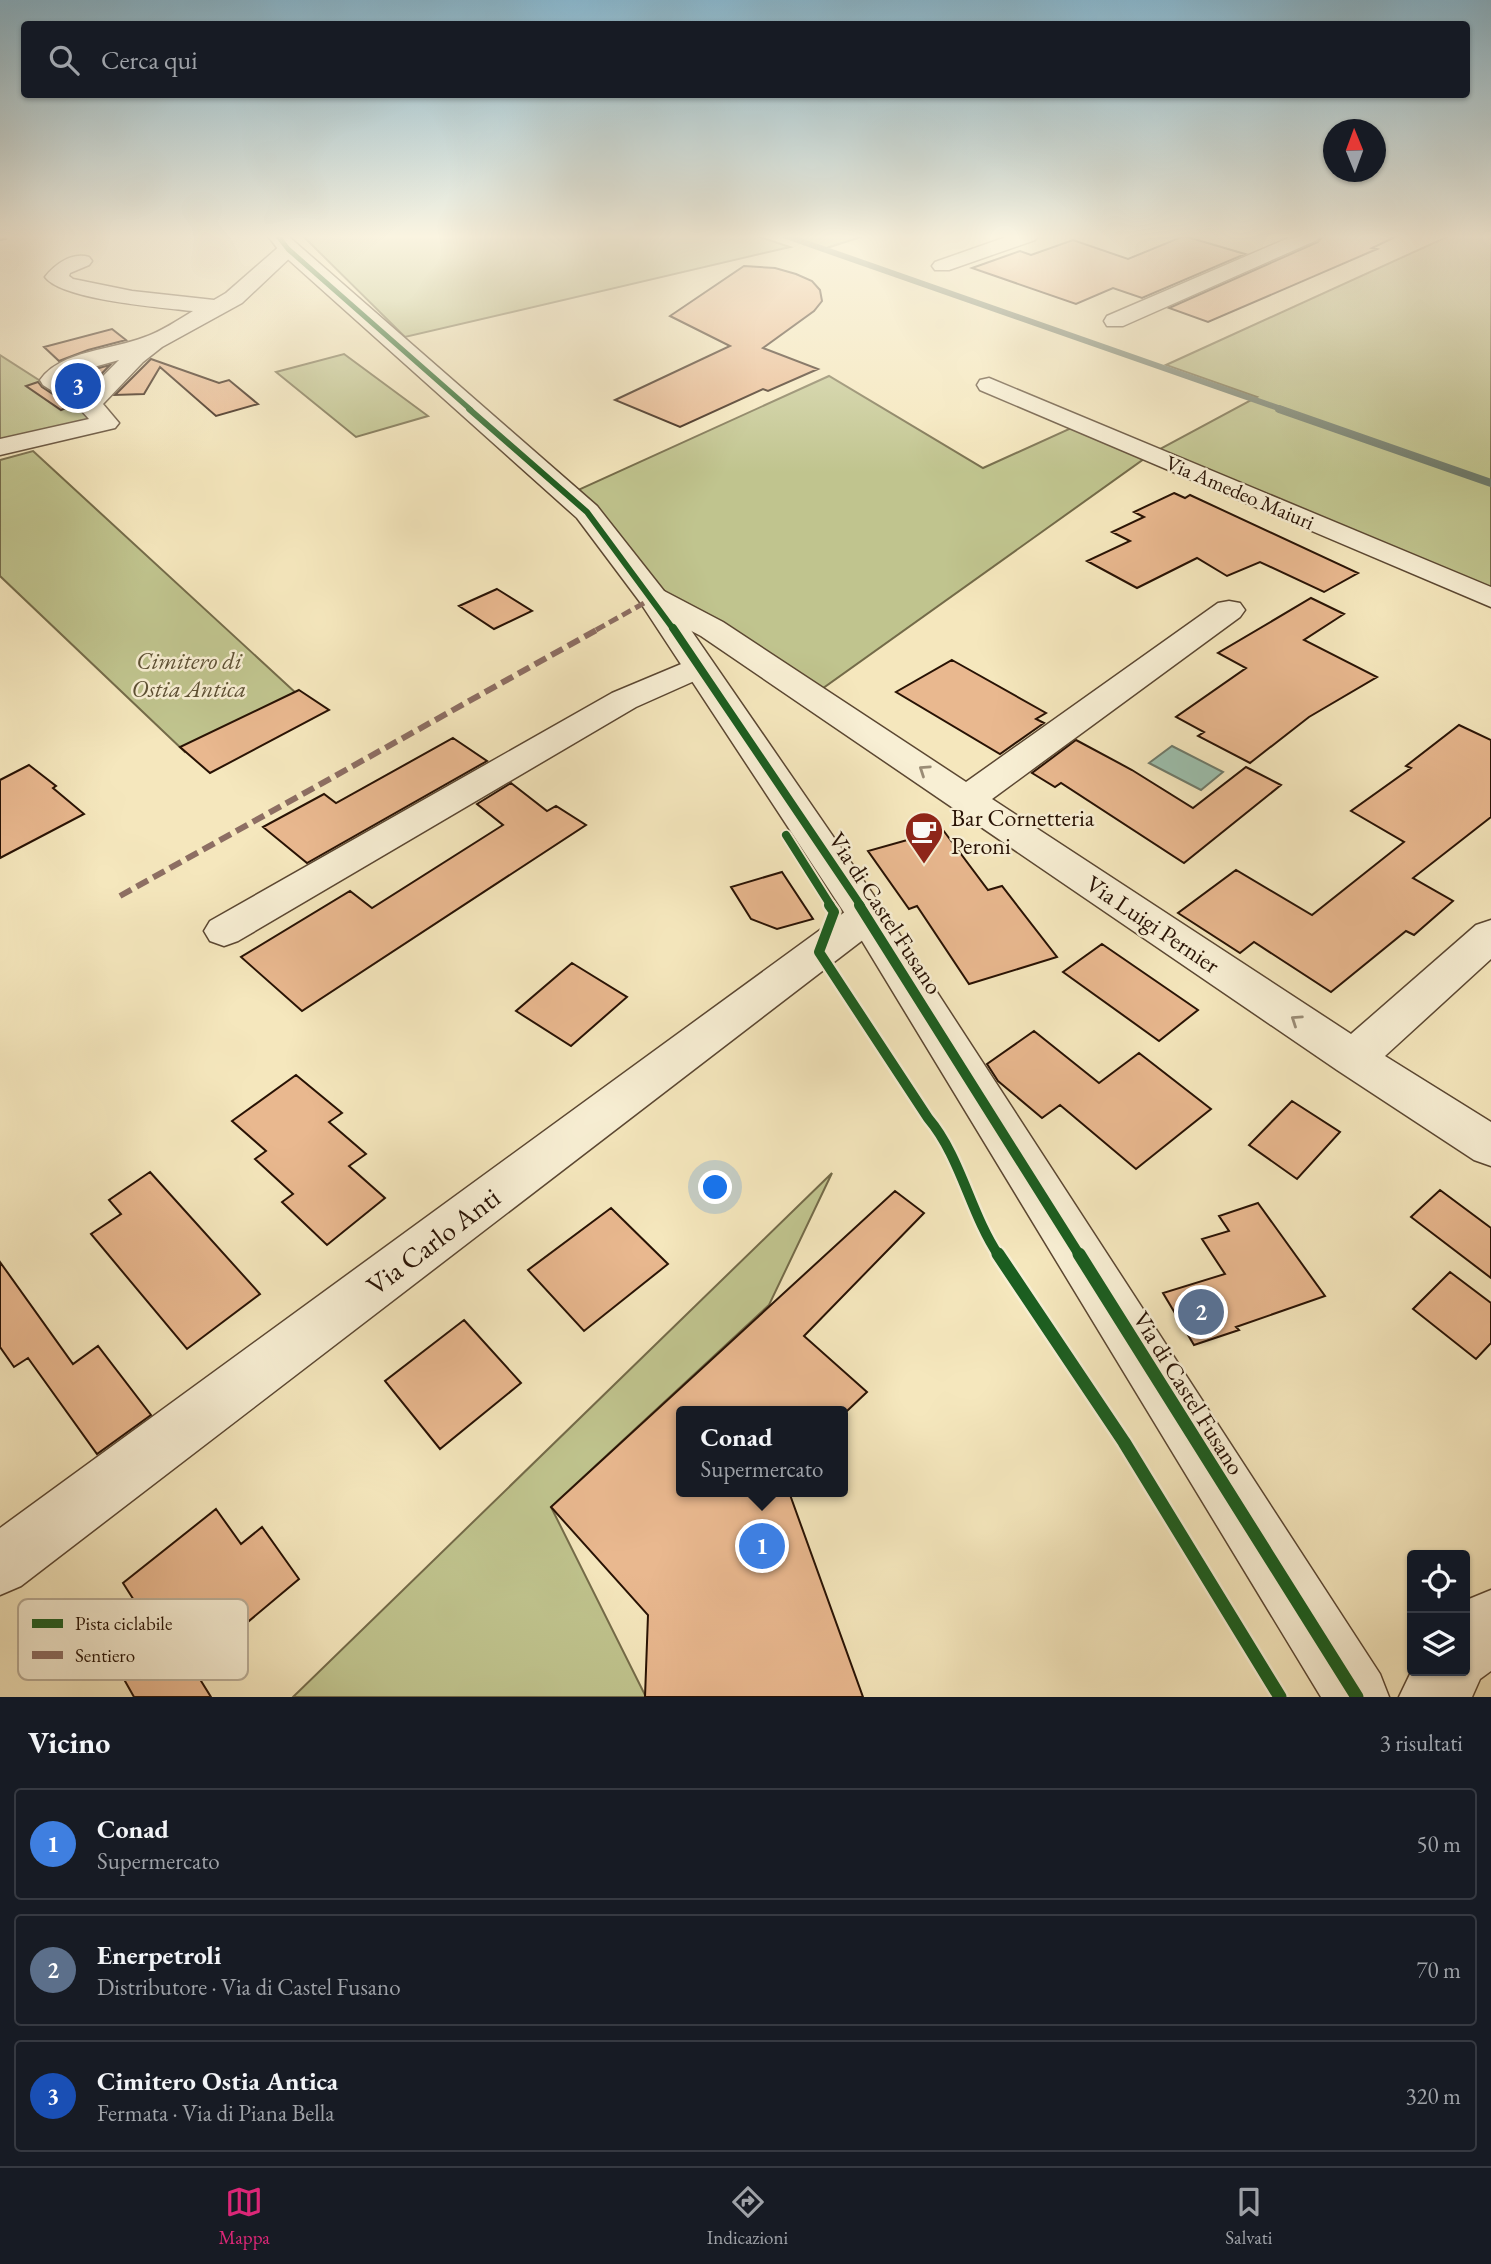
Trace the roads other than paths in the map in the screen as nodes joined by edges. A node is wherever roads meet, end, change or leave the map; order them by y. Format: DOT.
graph roads {
  1 [pos="202,315"];
  2 [pos="365,315"];
  3 [pos="1128,315"];
  4 [pos="1115,321"];
  5 [pos="153,342"];
  6 [pos="989,385"];
  7 [pos="89,404"];
  8 [pos="0,447"];
  9 [pos="653,598"];
  10 [pos="1491,598"];
  11 [pos="1229,610"];
  12 [pos="712,629"];
  13 [pos="675,633"];
  14 [pos="698,667"];
  15 [pos="967,799"];
  16 [pos="867,916"];
  17 [pos="225,931"];
  18 [pos="1491,935"];
  19 [pos="1353,1058"];
  20 [pos="1491,1146"];
  21 [pos="0,1565"];
  22 [pos="1491,1621"];
  23 [pos="1470,1648"];
  24 [pos="1448,1676"];
  25 [pos="1357,1697"];
  26 [pos="1431,1697"];
  1 -- 5 [label="street"];
  2 -- 9 [label="street, Via di Castel Fusano"];
  3 -- 4 [label="street"];
  5 -- 7 [label="street"];
  5 -- 7 [label="street"];
  6 -- 10 [label="street, Via Amedeo Maiuri"];
  7 -- 8 [label="street"];
  9 -- 12 [label="street, Via Luigi Pernier"];
  9 -- 13 [label="street, Via di Castel Fusano"];
  11 -- 15 [label="street"];
  12 -- 13 [label="street"];
  15 -- 12 [label="street, Via Luigi Pernier, one-way"];
  13 -- 14 [label="street, Via di Castel Fusano"];
  14 -- 16 [label="street, Via di Castel Fusano"];
  14 -- 17 [label="street"];
  19 -- 15 [label="street, Via Luigi Pernier, one-way"];
  16 -- 21 [label="street, Via Carlo Anti"];
  16 -- 25 [label="street, Via di Castel Fusano"];
  18 -- 19 [label="street"];
  19 -- 20 [label="street, Via Luigi Pernier"];
  22 -- 23 [label="street"];
  24 -- 26 [label="street"];
}
